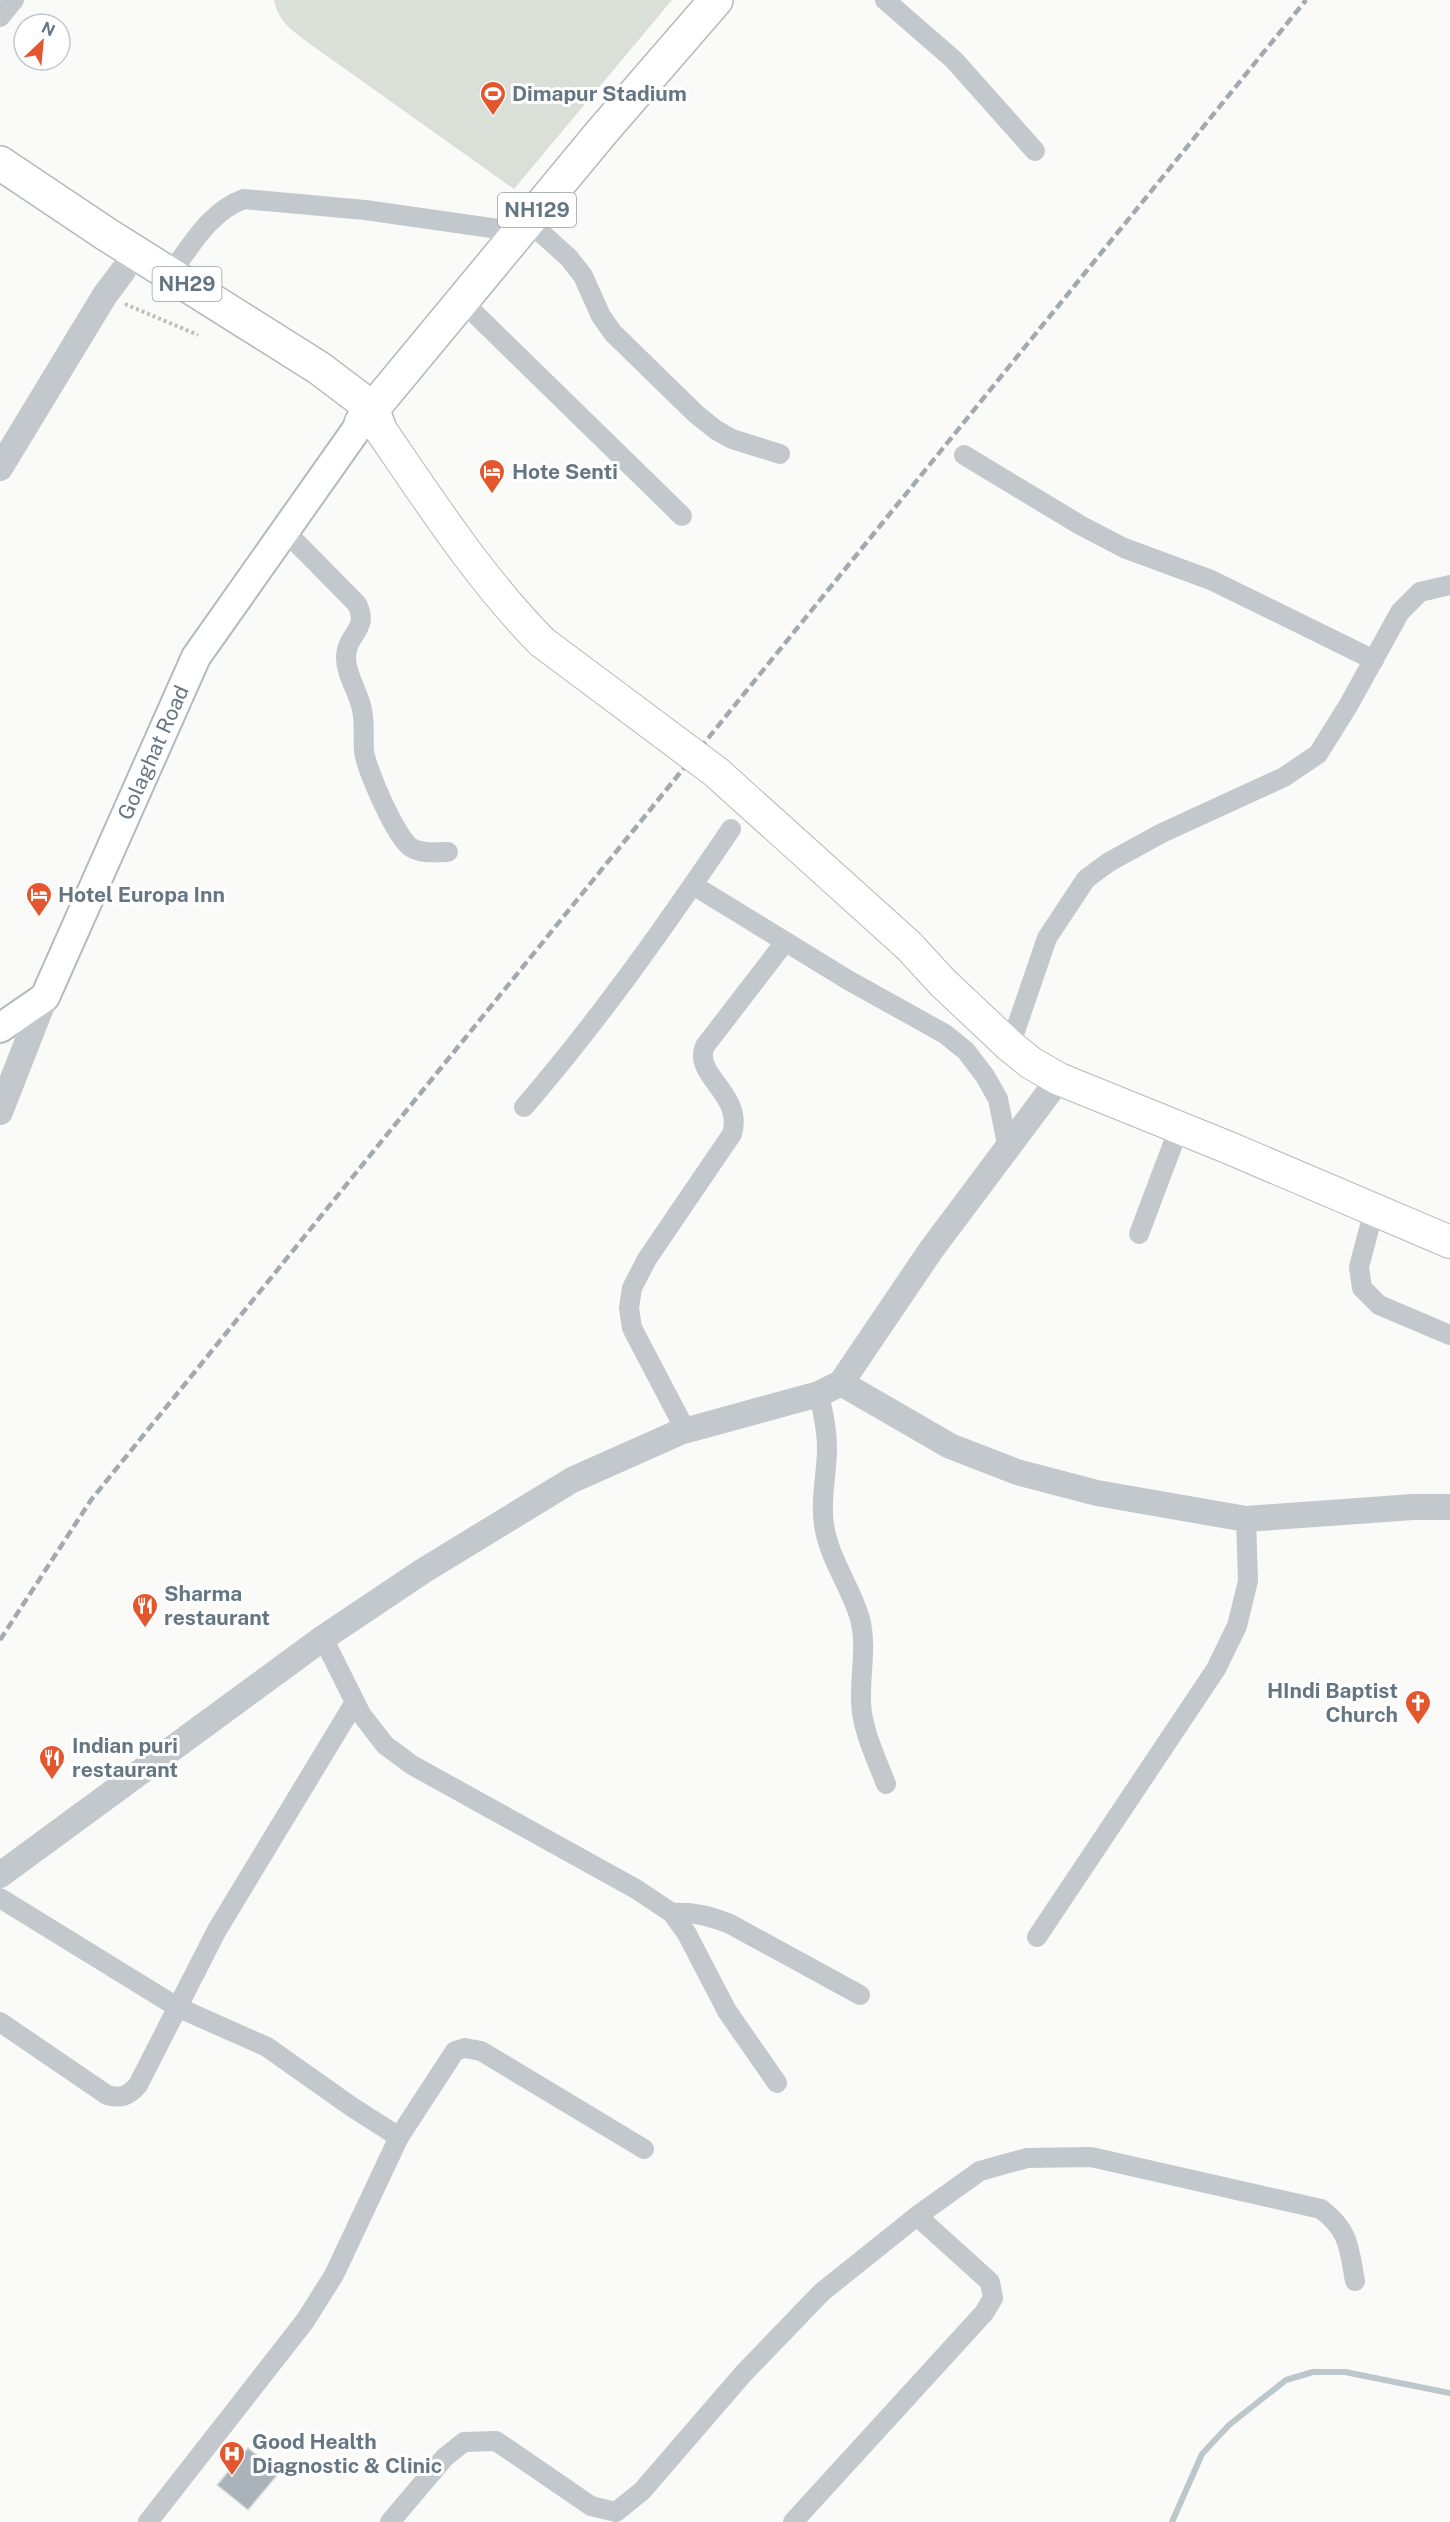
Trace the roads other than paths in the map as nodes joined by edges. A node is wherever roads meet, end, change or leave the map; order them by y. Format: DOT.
graph roads {
  1 [pos="14,0"];
  2 [pos="716,0"];
  3 [pos="885,0"];
  4 [pos="0,16"];
  5 [pos="1035,151"];
  6 [pos="0,163"];
  7 [pos="0,187"];
  8 [pos="524,227"];
  9 [pos="170,274"];
  10 [pos="114,283"];
  11 [pos="462,301"];
  12 [pos="371,420"];
  13 [pos="780,454"];
  14 [pos="964,455"];
  15 [pos="0,468"];
  16 [pos="682,516"];
  17 [pos="285,531"];
  18 [pos="1450,585"];
  19 [pos="1374,660"];
  20 [pos="731,829"];
  21 [pos="448,852"];
  22 [pos="693,885"];
  23 [pos="785,942"];
  24 [pos="45,997"];
  25 [pos="0,1028"];
  26 [pos="1010,1046"];
  27 [pos="1059,1079"];
  28 [pos="524,1107"];
  29 [pos="0,1112"];
  30 [pos="1179,1128"];
  31 [pos="1008,1149"];
  32 [pos="1374,1210"];
  33 [pos="1139,1234"];
  34 [pos="1450,1242"];
  35 [pos="1450,1335"];
  36 [pos="830,1388"];
  37 [pos="686,1431"];
  38 [pos="1450,1507"];
  39 [pos="1246,1519"];
  40 [pos="323,1638"];
  41 [pos="355,1702"];
  42 [pos="886,1785"];
  43 [pos="0,1875"];
  44 [pos="0,1898"];
  45 [pos="672,1913"];
  46 [pos="1037,1936"];
  47 [pos="860,1995"];
  48 [pos="177,2007"];
  49 [pos="0,2022"];
  50 [pos="777,2083"];
  51 [pos="399,2137"];
  52 [pos="644,2149"];
  53 [pos="917,2216"];
  54 [pos="1355,2281"];
  55 [pos="148,2522"];
  56 [pos="390,2522"];
  57 [pos="793,2522"];
  1 -- 4 [label="street"];
  2 -- 8 [label="highway, NH129"];
  3 -- 5 [label="street"];
  6 -- 9 [label="highway, NH29"];
  7 -- 10 [label="highway, NH29"];
  8 -- 9 [label="street"];
  8 -- 11 [label="highway, NH129"];
  8 -- 13 [label="street"];
  9 -- 12 [label="highway, NH29"];
  10 -- 12 [label="highway, NH29"];
  10 -- 15 [label="street"];
  11 -- 12 [label="highway, NH129"];
  11 -- 16 [label="street"];
  12 -- 17 [label="main road, Golaghat Road"];
  12 -- 26 [label="main road, bridge"];
  14 -- 19 [label="street"];
  17 -- 21 [label="street"];
  17 -- 24 [label="main road, Golaghat Road"];
  18 -- 19 [label="street"];
  19 -- 26 [label="street"];
  20 -- 22 [label="street"];
  22 -- 23 [label="street"];
  22 -- 28 [label="street"];
  23 -- 31 [label="street"];
  23 -- 37 [label="street"];
  24 -- 25 [label="main road"];
  24 -- 29 [label="street, Golaghat Road"];
  26 -- 27 [label="main road"];
  27 -- 30 [label="main road"];
  27 -- 31 [label="street"];
  30 -- 32 [label="main road"];
  30 -- 33 [label="street"];
  31 -- 36 [label="street"];
  32 -- 34 [label="main road"];
  32 -- 35 [label="street"];
  36 -- 37 [label="street"];
  36 -- 39 [label="street"];
  36 -- 42 [label="street"];
  37 -- 40 [label="street"];
  38 -- 39 [label="street"];
  39 -- 46 [label="street"];
  40 -- 41 [label="street"];
  40 -- 43 [label="street"];
  41 -- 45 [label="street"];
  41 -- 48 [label="street"];
  44 -- 48 [label="street"];
  45 -- 47 [label="street"];
  45 -- 50 [label="street"];
  48 -- 49 [label="street"];
  48 -- 51 [label="street"];
  51 -- 52 [label="street"];
  51 -- 55 [label="street"];
  53 -- 54 [label="street"];
  53 -- 56 [label="street"];
  53 -- 57 [label="street"];
}
